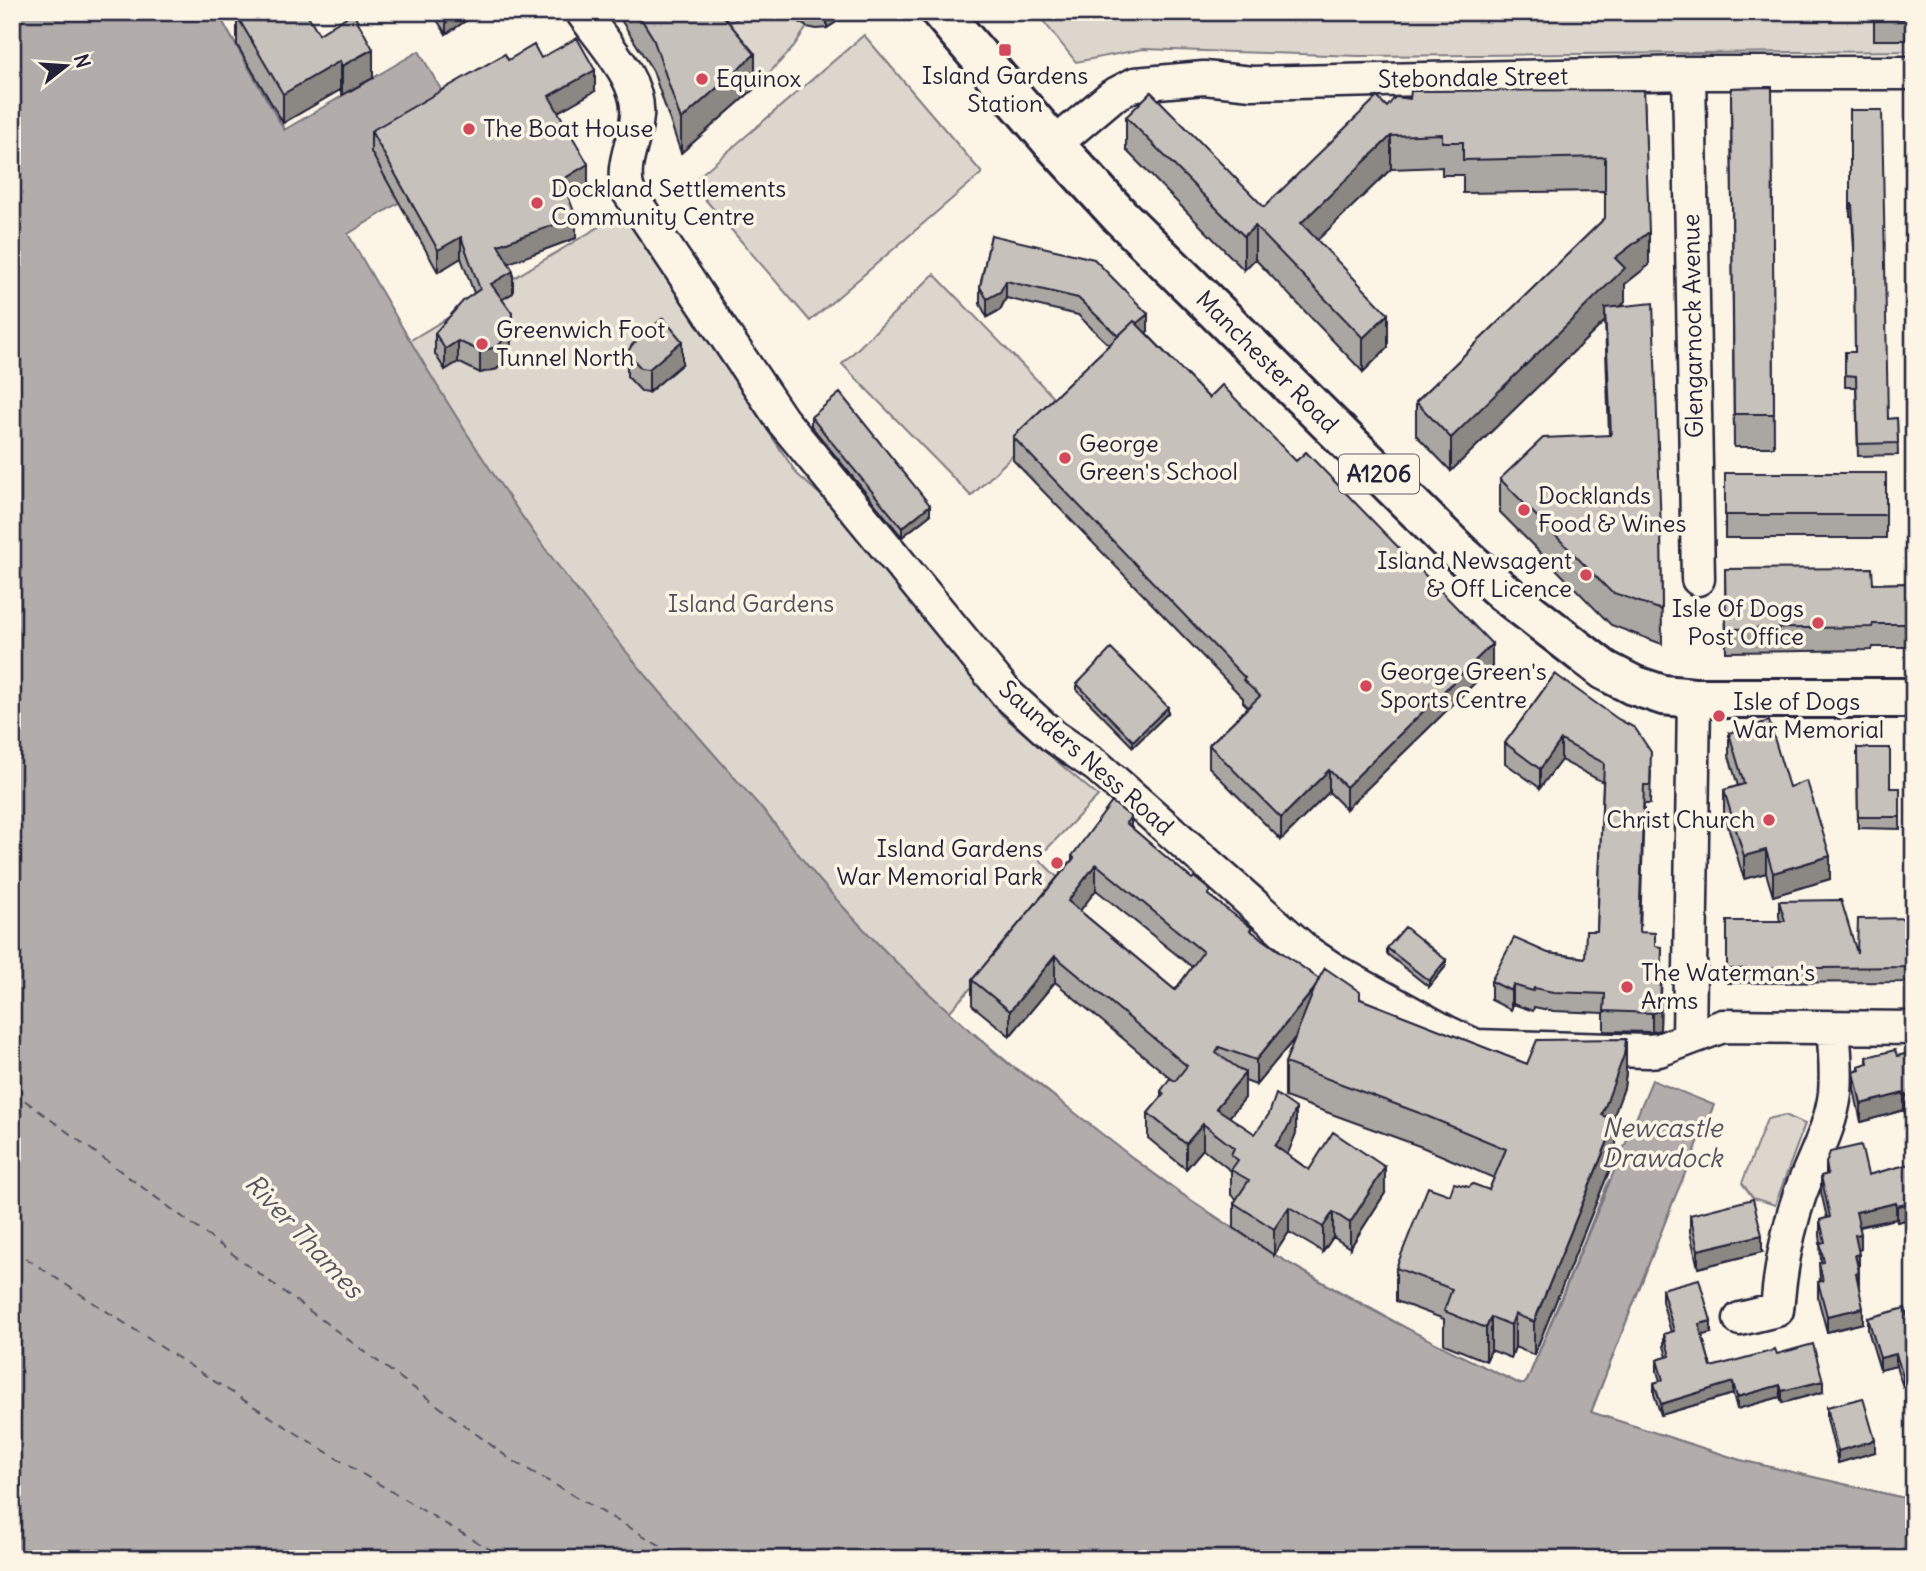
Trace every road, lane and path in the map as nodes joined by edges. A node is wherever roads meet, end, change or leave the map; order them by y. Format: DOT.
graph roads {
  1 [pos="582,12"];
  2 [pos="941,12"];
  3 [pos="1914,73"];
  4 [pos="1689,74"];
  5 [pos="1054,145"];
  6 [pos="1698,579"];
  7 [pos="1694,698"];
  8 [pos="1914,698"];
  9 [pos="1833,1028"];
  10 [pos="1914,1028"];
  11 [pos="1689,1038"];
  12 [pos="1740,1319"];
  1 -- 11 [label="street, Saunders Ness Road"];
  2 -- 5 [label="main road, Manchester Road / A1206"];
  3 -- 4 [label="street, Stebondale Street"];
  4 -- 5 [label="street, Stebondale Street"];
  4 -- 6 [label="street, Glengarnock Avenue"];
  5 -- 7 [label="main road, Manchester Road / A1206"];
  7 -- 8 [label="main road, Manchester Road / A1206"];
  7 -- 11 [label="street"];
  9 -- 10 [label="street, Saunders Ness Road"];
  9 -- 11 [label="street, Saunders Ness Road"];
  9 -- 12 [label="street"];
}
